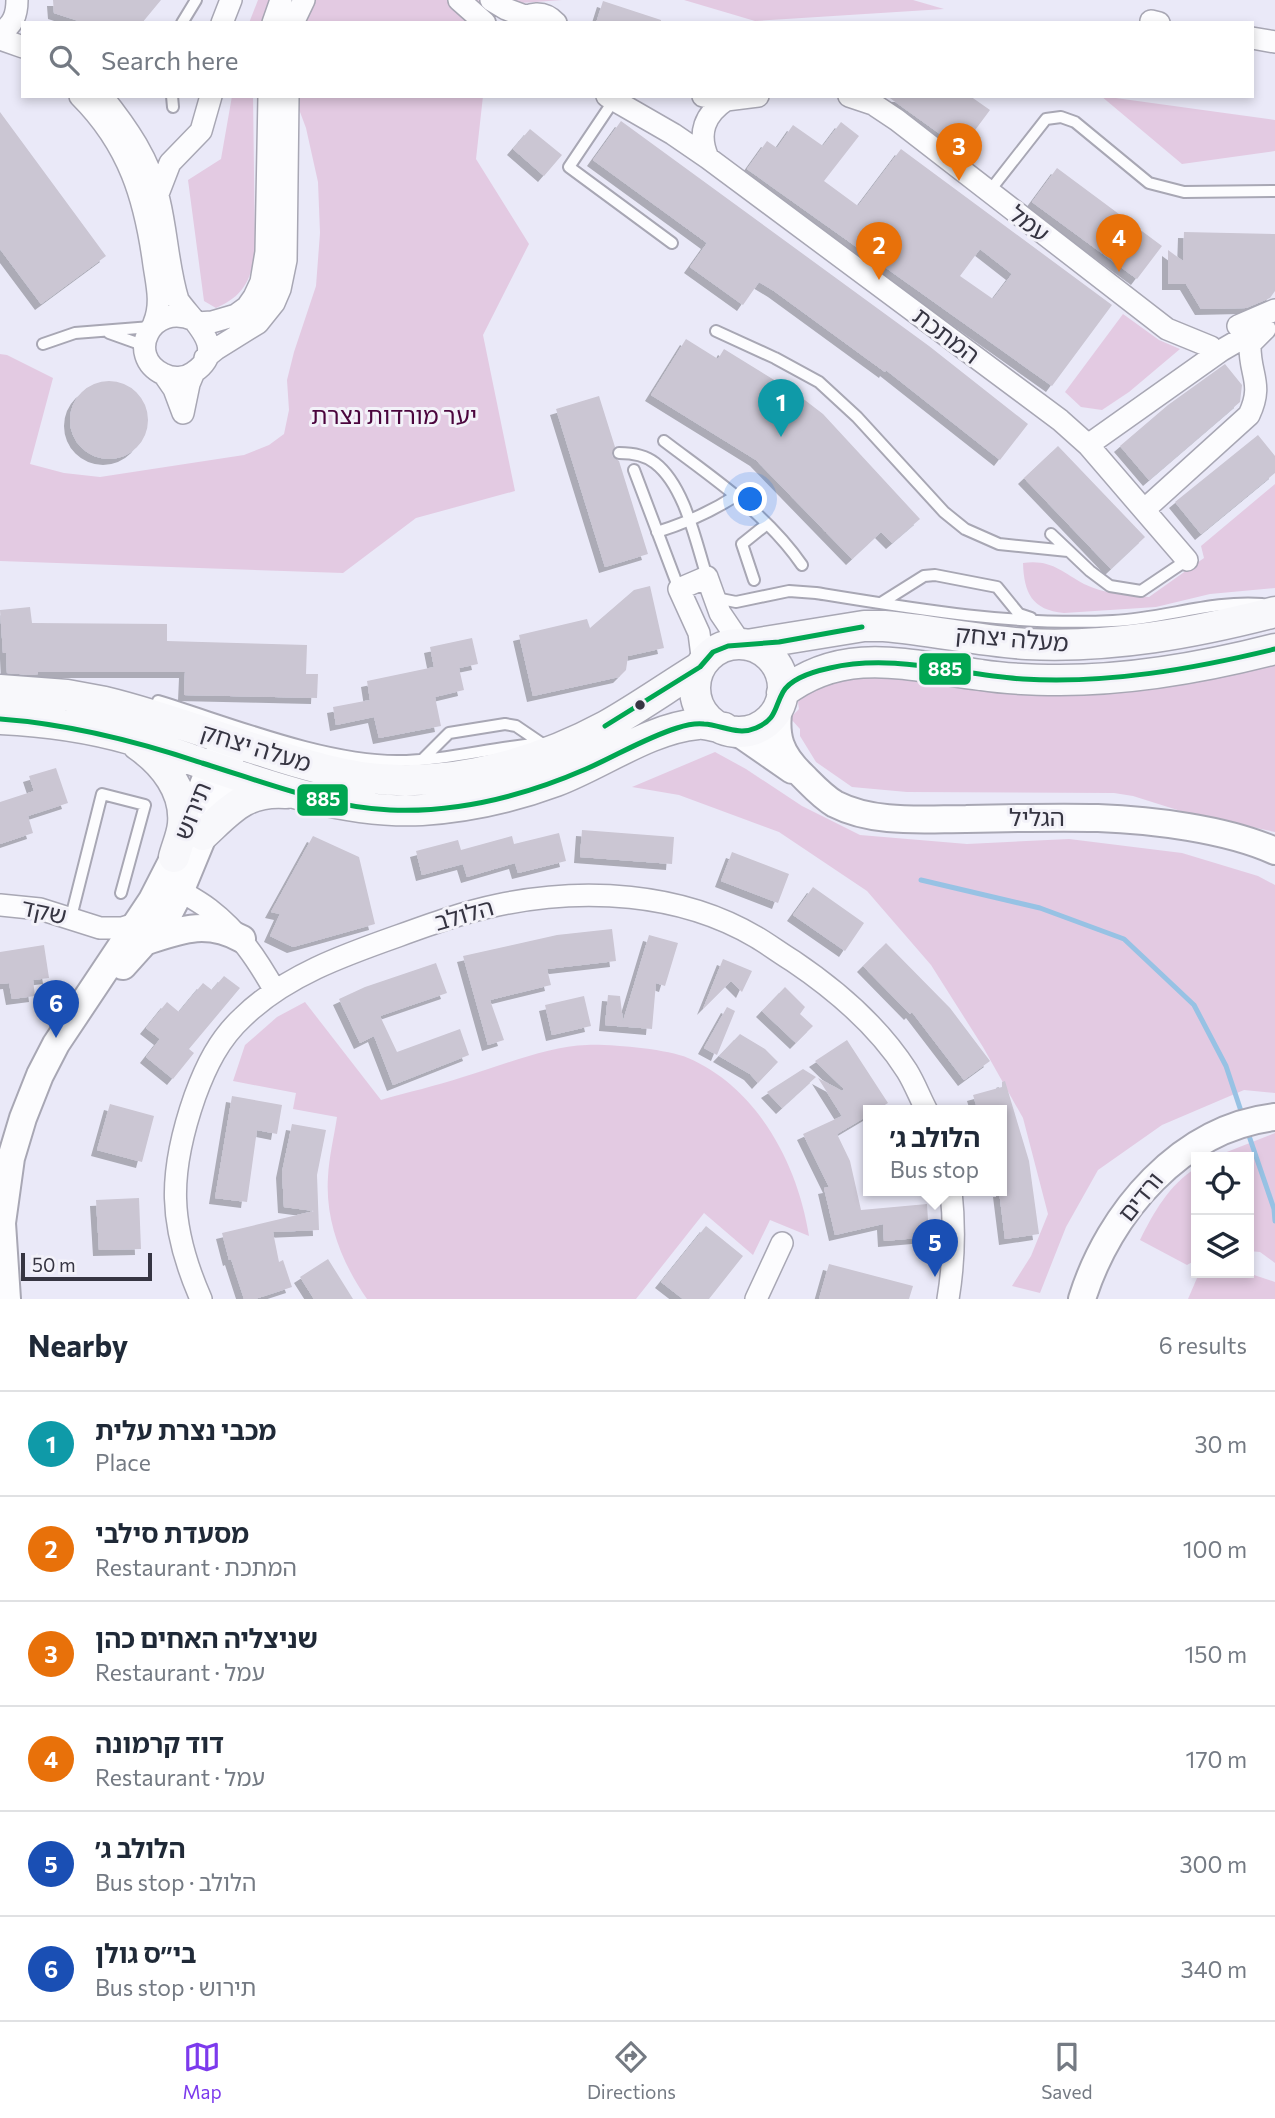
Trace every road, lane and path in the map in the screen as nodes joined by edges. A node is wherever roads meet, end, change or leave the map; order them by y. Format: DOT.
graph roads {
  1 [pos="17,0"];
  2 [pos="196,0"];
  3 [pos="231,0"];
  4 [pos="281,0"];
  5 [pos="303,0"];
  6 [pos="458,0"];
  7 [pos="491,0"];
  8 [pos="520,19"];
  9 [pos="27,21"];
  10 [pos="186,21"];
  11 [pos="223,21"];
  12 [pos="274,21"];
  13 [pos="294,21"];
  14 [pos="483,21"];
  15 [pos="553,21"];
  16 [pos="0,33"];
  17 [pos="0,38"];
  18 [pos="1254,38"];
  19 [pos="1275,42"];
  20 [pos="21,46"];
  21 [pos="82,98"];
  22 [pos="103,98"];
  23 [pos="210,98"];
  24 [pos="269,98"];
  25 [pos="288,98"];
  26 [pos="610,98"];
  27 [pos="714,98"];
  28 [pos="742,98"];
  29 [pos="855,98"];
  30 [pos="726,100"];
  31 [pos="138,147"];
  32 [pos="182,150"];
  33 [pos="708,158"];
  34 [pos="1275,191"];
  35 [pos="988,192"];
  36 [pos="158,194"];
  37 [pos="672,243"];
  38 [pos="1275,310"];
  39 [pos="196,321"];
  40 [pos="153,325"];
  41 [pos="1270,328"];
  42 [pos="99,331"];
  43 [pos="716,331"];
  44 [pos="43,344"];
  45 [pos="1211,347"];
  46 [pos="145,353"];
  47 [pos="200,365"];
  48 [pos="165,376"];
  49 [pos="1178,381"];
  50 [pos="664,442"];
  51 [pos="1088,445"];
  52 [pos="619,453"];
  53 [pos="634,470"];
  54 [pos="737,495"];
  55 [pos="1144,510"];
  56 [pos="689,522"];
  57 [pos="767,524"];
  58 [pos="657,532"];
  59 [pos="1051,534"];
  60 [pos="1068,551"];
  61 [pos="1187,560"];
  62 [pos="802,565"];
  63 [pos="754,580"];
  64 [pos="710,587"];
  65 [pos="679,589"];
  66 [pos="881,603"];
  67 [pos="1275,605"];
  68 [pos="1275,612"];
  69 [pos="1037,621"];
  70 [pos="744,645"];
  71 [pos="1275,649"];
  72 [pos="701,665"];
  73 [pos="83,685"];
  74 [pos="0,690"];
  75 [pos="53,693"];
  76 [pos="149,699"];
  77 [pos="781,699"];
  78 [pos="0,719"];
  79 [pos="728,730"];
  80 [pos="129,739"];
  81 [pos="229,740"];
  82 [pos="573,742"];
  83 [pos="541,743"];
  84 [pos="422,760"];
  85 [pos="220,768"];
  86 [pos="806,780"];
  87 [pos="298,793"];
  88 [pos="202,835"];
  89 [pos="1275,851"];
  90 [pos="172,876"];
  91 [pos="121,893"];
  92 [pos="0,905"];
  93 [pos="79,920"];
  94 [pos="141,932"];
  95 [pos="242,939"];
  96 [pos="103,974"];
  97 [pos="275,991"];
  98 [pos="78,1013"];
  99 [pos="924,1105"];
  100 [pos="1275,1117"];
  101 [pos="952,1196"];
  102 [pos="2,1197"];
  103 [pos="782,1243"];
  104 [pos="7,1299"];
  105 [pos="201,1299"];
  106 [pos="756,1299"];
  107 [pos="948,1299"];
  108 [pos="1082,1299"];
  1 -- 9 [label="street"];
  1 -- 16 [label="street"];
  2 -- 10 [label="lane"];
  3 -- 11 [label="street"];
  4 -- 12 [label="street"];
  5 -- 13 [label="street"];
  6 -- 14 [label="street"];
  7 -- 8 [label="street"];
  8 -- 15 [label="street"];
  17 -- 20 [label="street"];
  18 -- 19 [label="street"];
  21 -- 40 [label="street"];
  22 -- 31 [label="street"];
  23 -- 32 [label="street"];
  24 -- 39 [label="street"];
  25 -- 47 [label="street"];
  26 -- 33 [label="street, המתכת"];
  26 -- 37 [label="lane"];
  27 -- 30 [label="street"];
  28 -- 30 [label="street"];
  29 -- 35 [label="street, עמל"];
  30 -- 33 [label="street"];
  31 -- 32 [label="street"];
  31 -- 36 [label="street"];
  32 -- 36 [label="street"];
  33 -- 51 [label="street, המתכת"];
  34 -- 35 [label="lane"];
  35 -- 45 [label="street, עמל"];
  36 -- 39 [label="street"];
  38 -- 45 [label="street"];
  39 -- 40 [label="street"];
  39 -- 47 [label="street"];
  40 -- 42 [label="lane"];
  40 -- 46 [label="street"];
  41 -- 49 [label="street"];
  41 -- 55 [label="street"];
  42 -- 44 [label="lane"];
  42 -- 46 [label="lane"];
  43 -- 60 [label="lane"];
  45 -- 49 [label="street"];
  46 -- 48 [label="street"];
  47 -- 48 [label="street"];
  47 -- 48 [label="street"];
  49 -- 51 [label="street"];
  50 -- 54 [label="lane"];
  51 -- 55 [label="street, המתכת"];
  52 -- 56 [label="lane"];
  53 -- 58 [label="lane"];
  54 -- 56 [label="lane"];
  54 -- 57 [label="lane"];
  55 -- 61 [label="street, המתכת"];
  56 -- 58 [label="lane"];
  56 -- 64 [label="lane"];
  57 -- 62 [label="lane"];
  57 -- 63 [label="lane"];
  58 -- 65 [label="lane"];
  59 -- 60 [label="lane"];
  60 -- 61 [label="lane"];
  64 -- 65 [label="street"];
  64 -- 66 [label="lane"];
  64 -- 70 [label="street"];
  65 -- 72 [label="street"];
  66 -- 69 [label="lane"];
  66 -- 69 [label="lane"];
  67 -- 69 [label="lane"];
  68 -- 70 [label="main road, מעלה יצחק"];
  70 -- 72 [label="main road"];
  70 -- 77 [label="main road"];
  71 -- 77 [label="main road, מעלה יצחק"];
  72 -- 79 [label="main road"];
  72 -- 82 [label="main road, מעלה יצחק"];
  73 -- 75 [label="lane"];
  74 -- 75 [label="main road, מעלה יצחק"];
  75 -- 81 [label="main road, מעלה יצחק"];
  76 -- 84 [label="lane"];
  77 -- 79 [label="main road"];
  77 -- 86 [label="street, הגליל"];
  78 -- 80 [label="main road, מעלה יצחק"];
  79 -- 86 [label="street, הגליל"];
  79 -- 87 [label="main road, מעלה יצחק"];
  80 -- 85 [label="main road, מעלה יצחק"];
  80 -- 90 [label="main road"];
  81 -- 82 [label="main road, מעלה יצחק"];
  81 -- 85 [label="street, תירוש"];
  82 -- 83 [label="lane"];
  83 -- 84 [label="lane"];
  83 -- 84 [label="lane"];
  85 -- 87 [label="main road, מעלה יצחק"];
  85 -- 88 [label="street, תירוש"];
  85 -- 90 [label="street, תירוש"];
  86 -- 89 [label="street, הגליל"];
  87 -- 88 [label="main road"];
  88 -- 90 [label="street, תירוש"];
  90 -- 94 [label="street, תירוש"];
  90 -- 95 [label="street"];
  91 -- 93 [label="lane"];
  92 -- 93 [label="street, שקד"];
  93 -- 94 [label="street, שקד"];
  93 -- 96 [label="street, שקד"];
  94 -- 95 [label="street"];
  94 -- 96 [label="street, תירוש"];
  94 -- 98 [label="street, תירוש"];
  95 -- 97 [label="street"];
  96 -- 98 [label="street, תירוש"];
  97 -- 99 [label="street, הלולב"];
  97 -- 105 [label="street, הלולב"];
  98 -- 102 [label="street, תירוש"];
  100 -- 108 [label="street, ורדים"];
  101 -- 107 [label="street"];
  102 -- 104 [label="street, תירוש"];
  103 -- 106 [label="street"];
}
